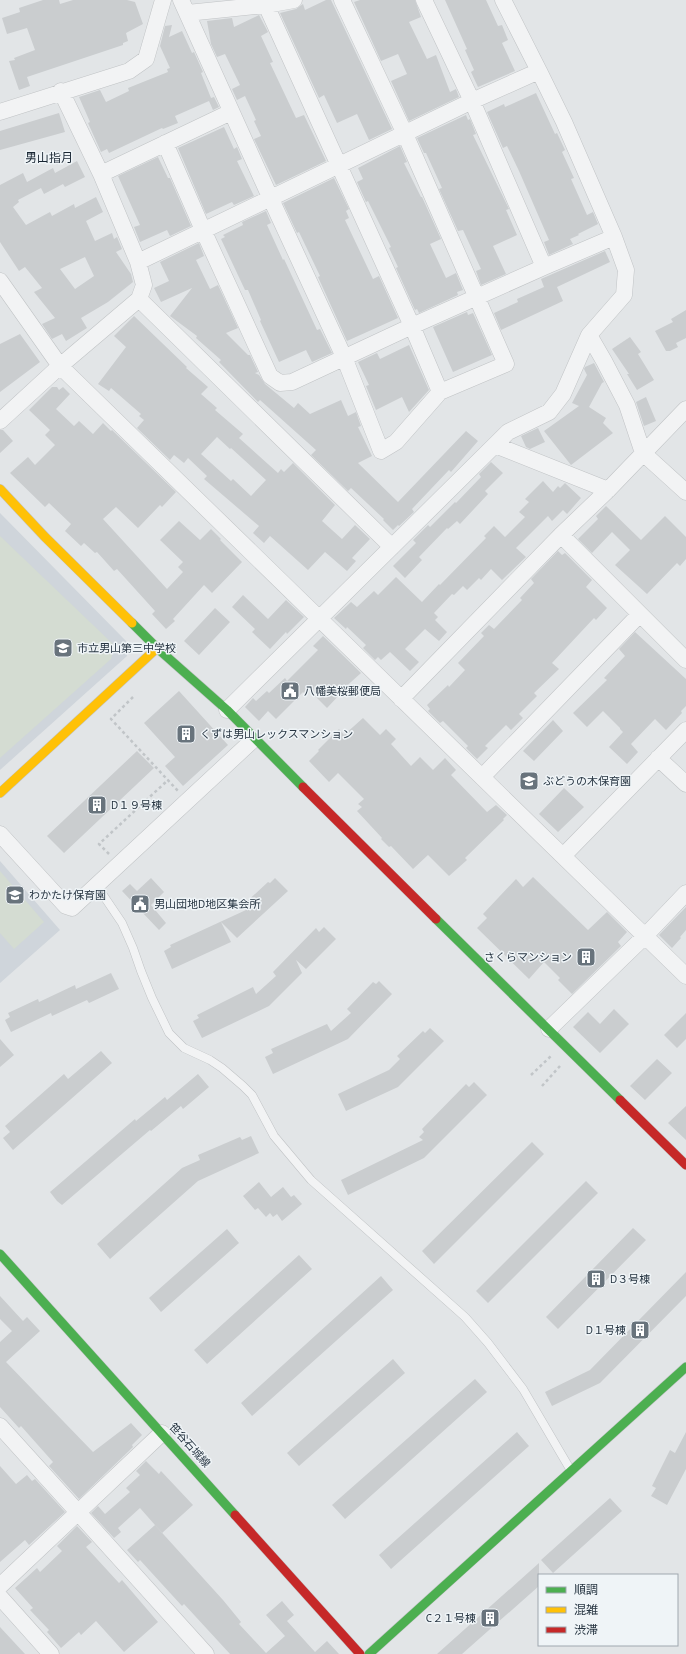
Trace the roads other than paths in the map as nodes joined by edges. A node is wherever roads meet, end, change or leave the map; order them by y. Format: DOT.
graph roads {
  1 [pos="163,0"];
  2 [pos="294,0"];
  3 [pos="342,0"];
  4 [pos="424,0"];
  5 [pos="502,0"];
  6 [pos="266,5"];
  7 [pos="184,6"];
  8 [pos="539,71"];
  9 [pos="61,91"];
  10 [pos="472,102"];
  11 [pos="0,112"];
  12 [pos="231,112"];
  13 [pos="405,134"];
  14 [pos="165,143"];
  15 [pos="340,164"];
  16 [pos="101,174"];
  17 [pos="270,198"];
  18 [pos="203,230"];
  19 [pos="614,237"];
  20 [pos="138,262"];
  21 [pos="544,267"];
  22 [pos="0,281"];
  23 [pos="477,296"];
  24 [pos="139,299"];
  25 [pos="412,326"];
  26 [pos="589,335"];
  27 [pos="344,357"];
  28 [pos="60,366"];
  29 [pos="440,392"];
  30 [pos="686,409"];
  31 [pos="0,421"];
  32 [pos="495,445"];
  33 [pos="643,453"];
  34 [pos="0,488"];
  35 [pos="608,490"];
  36 [pos="686,492"];
  37 [pos="561,535"];
  38 [pos="392,547"];
  39 [pos="640,614"];
  40 [pos="319,618"];
  41 [pos="157,648"];
  42 [pos="686,660"];
  43 [pos="401,698"];
  44 [pos="227,710"];
  45 [pos="686,730"];
  46 [pos="254,739"];
  47 [pos="658,758"];
  48 [pos="482,777"];
  49 [pos="686,784"];
  50 [pos="0,793"];
  51 [pos="0,834"];
  52 [pos="563,856"];
  53 [pos="97,886"];
  54 [pos="686,893"];
  55 [pos="645,936"];
  56 [pos="686,976"];
  57 [pos="549,1030"];
  58 [pos="686,1165"];
  59 [pos="0,1254"];
  60 [pos="686,1367"];
  61 [pos="0,1426"];
  62 [pos="162,1433"];
  63 [pos="571,1470"];
  64 [pos="78,1513"];
  65 [pos="0,1586"];
  66 [pos="0,1597"];
  67 [pos="51,1654"];
  68 [pos="206,1654"];
  69 [pos="360,1654"];
  70 [pos="369,1654"];
  1 -- 9 [label="street"];
  2 -- 6 [label="street"];
  3 -- 13 [label="street"];
  4 -- 10 [label="street"];
  5 -- 8 [label="street"];
  6 -- 7 [label="street"];
  6 -- 15 [label="street"];
  7 -- 12 [label="street"];
  8 -- 10 [label="street"];
  8 -- 19 [label="street"];
  9 -- 11 [label="street"];
  9 -- 16 [label="street"];
  10 -- 13 [label="street"];
  10 -- 21 [label="street"];
  12 -- 14 [label="street"];
  12 -- 17 [label="street"];
  13 -- 15 [label="street"];
  13 -- 23 [label="street"];
  14 -- 16 [label="street"];
  14 -- 18 [label="street"];
  15 -- 17 [label="street"];
  15 -- 25 [label="street"];
  16 -- 20 [label="street"];
  17 -- 18 [label="street"];
  17 -- 27 [label="street"];
  18 -- 20 [label="street"];
  18 -- 27 [label="street"];
  19 -- 21 [label="street"];
  19 -- 26 [label="street"];
  20 -- 24 [label="street"];
  21 -- 23 [label="street"];
  22 -- 28 [label="street"];
  23 -- 25 [label="street"];
  23 -- 29 [label="street"];
  24 -- 28 [label="street"];
  24 -- 38 [label="street"];
  25 -- 27 [label="street"];
  25 -- 29 [label="street"];
  26 -- 32 [label="street"];
  26 -- 33 [label="street"];
  27 -- 29 [label="street"];
  28 -- 31 [label="street"];
  28 -- 40 [label="street"];
  30 -- 33 [label="street"];
  32 -- 35 [label="street"];
  32 -- 38 [label="street"];
  33 -- 35 [label="street"];
  33 -- 36 [label="street"];
  34 -- 41 [label="street"];
  35 -- 37 [label="street"];
  37 -- 39 [label="street"];
  37 -- 43 [label="street"];
  38 -- 40 [label="street"];
  39 -- 42 [label="street"];
  39 -- 48 [label="street"];
  40 -- 43 [label="street"];
  40 -- 44 [label="street"];
  41 -- 44 [label="street"];
  41 -- 50 [label="street"];
  43 -- 48 [label="street"];
  44 -- 46 [label="street"];
  45 -- 47 [label="street"];
  46 -- 53 [label="street"];
  46 -- 57 [label="street"];
  47 -- 49 [label="street"];
  47 -- 52 [label="street"];
  48 -- 52 [label="street"];
  51 -- 53 [label="street"];
  52 -- 55 [label="street"];
  53 -- 63 [label="lane"];
  54 -- 55 [label="street"];
  55 -- 56 [label="street"];
  55 -- 57 [label="street"];
  57 -- 58 [label="street"];
  59 -- 62 [label="street, 笹谷石城線"];
  60 -- 63 [label="street"];
  61 -- 64 [label="street"];
  62 -- 64 [label="street"];
  62 -- 69 [label="street, 笹谷石城線"];
  63 -- 70 [label="street"];
  64 -- 65 [label="street"];
  64 -- 68 [label="street"];
  66 -- 67 [label="street"];
}
